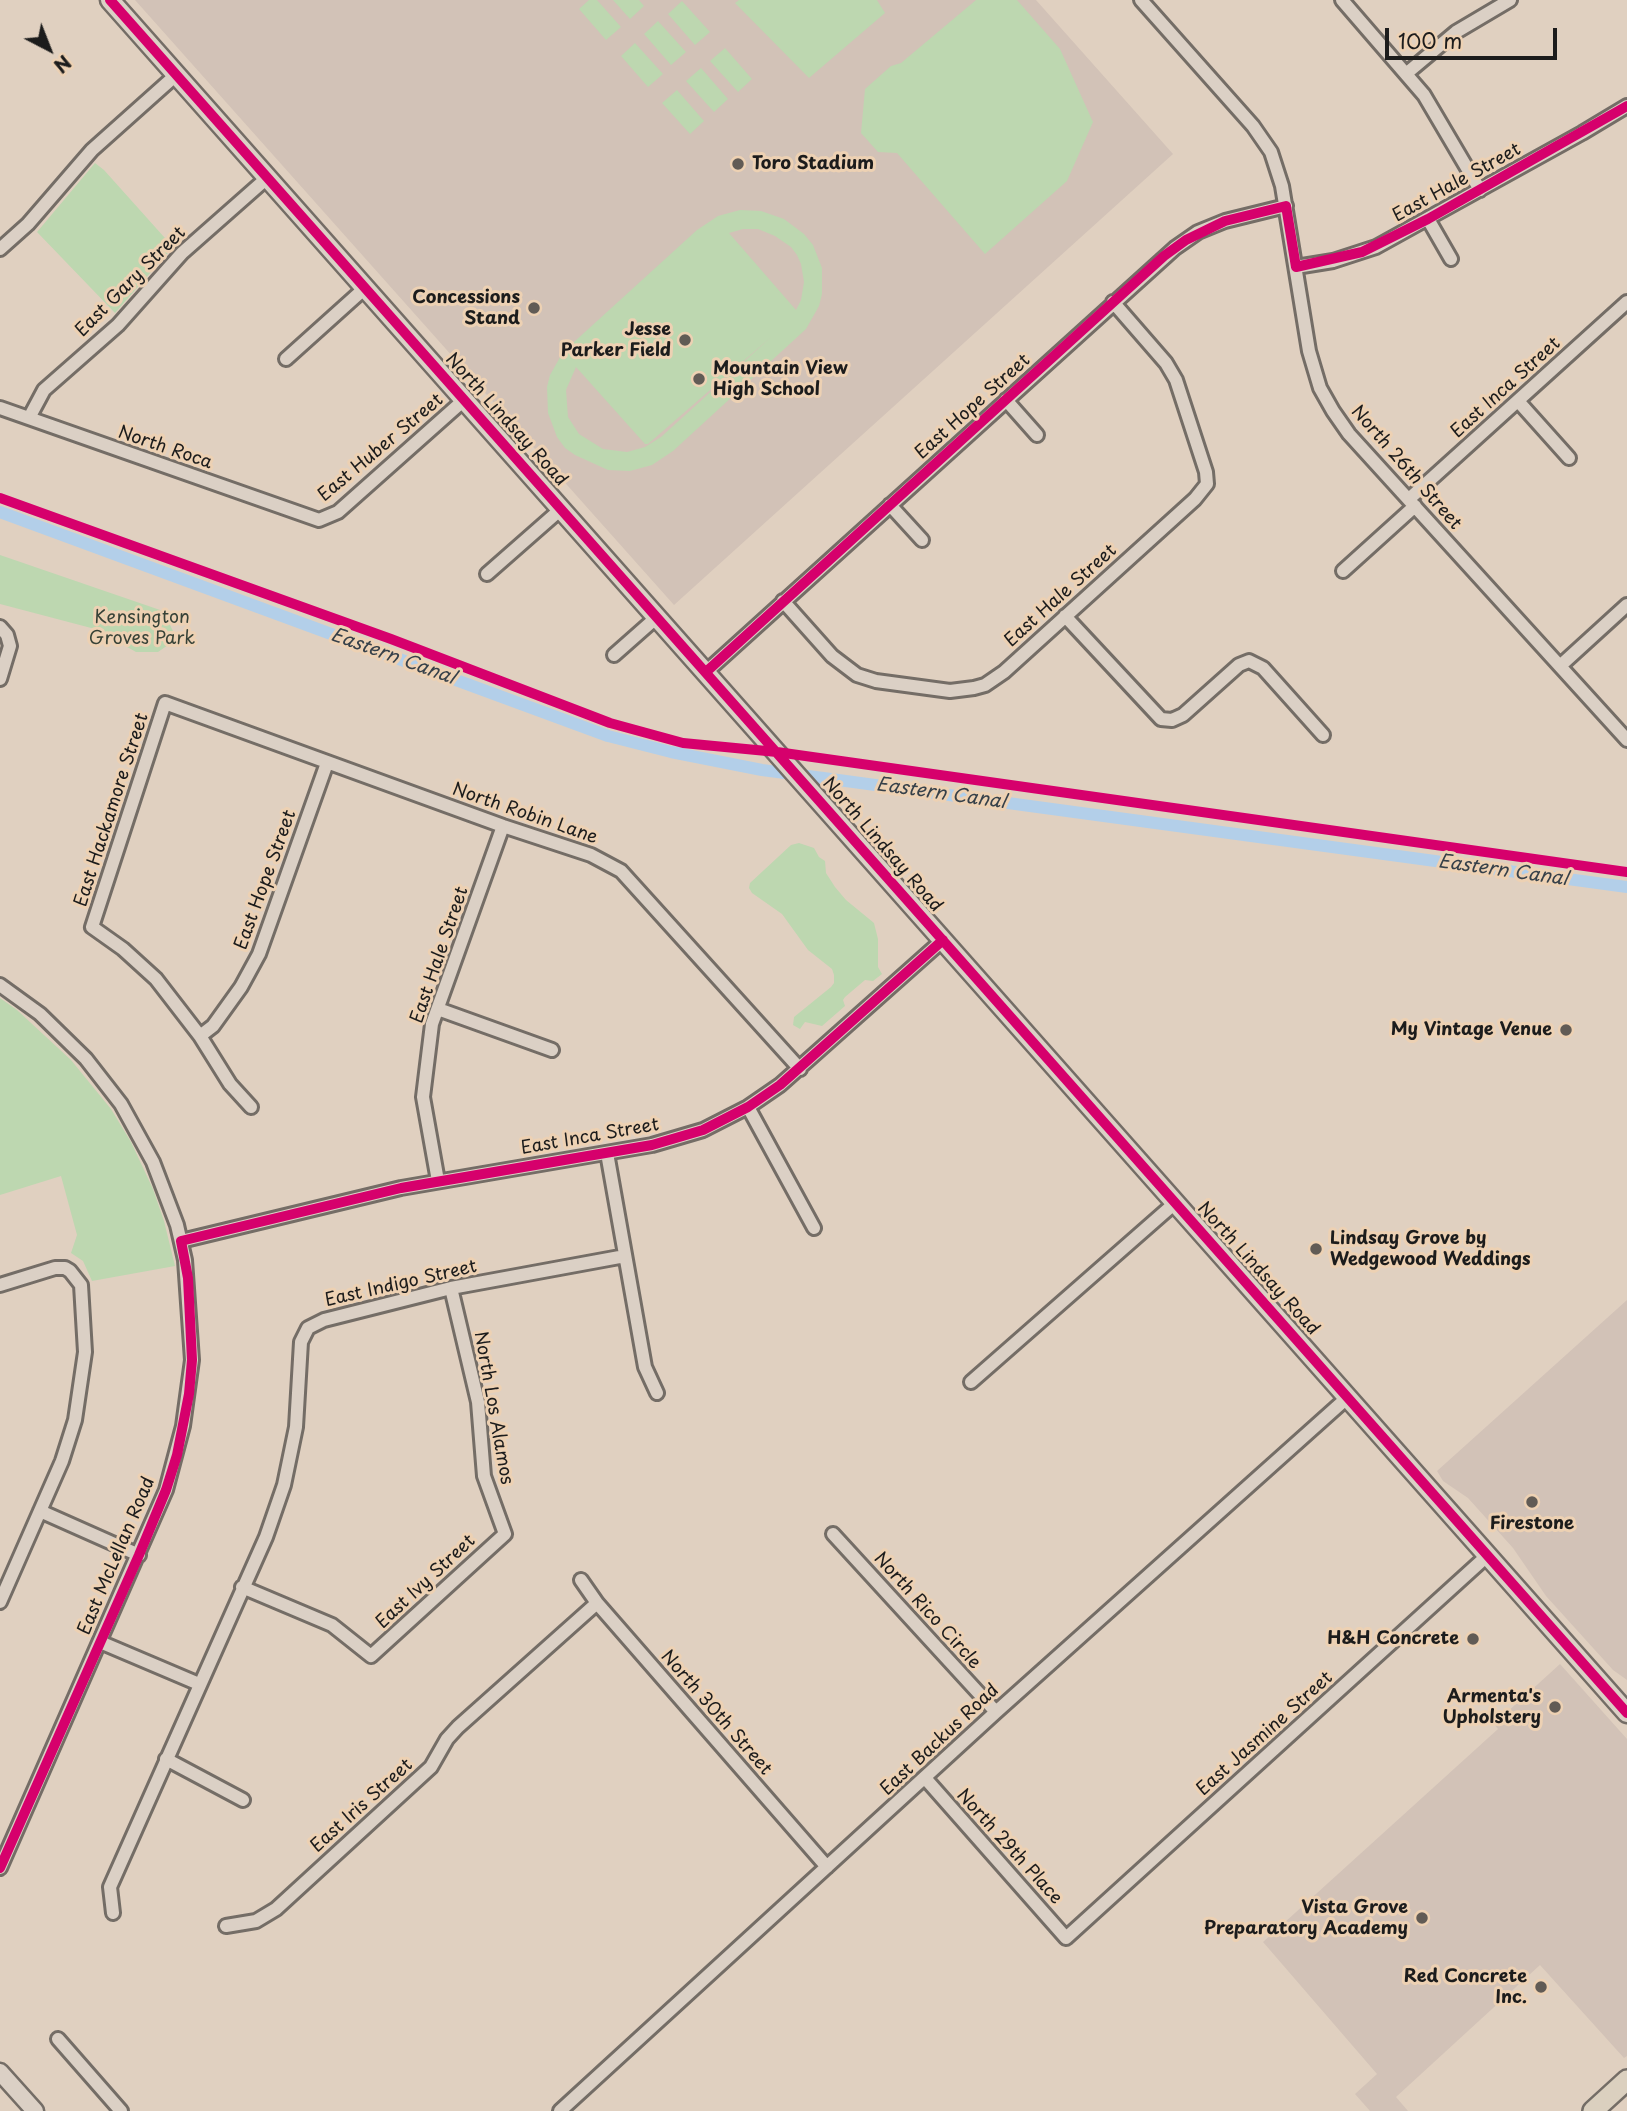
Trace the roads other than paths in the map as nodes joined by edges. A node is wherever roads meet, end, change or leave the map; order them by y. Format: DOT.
graph roads {
  1 [pos="110,0"];
  2 [pos="1141,0"];
  3 [pos="1342,0"];
  4 [pos="1510,0"];
  5 [pos="1407,74"];
  6 [pos="176,75"];
  7 [pos="1627,106"];
  8 [pos="267,178"];
  9 [pos="1480,190"];
  10 [pos="1286,206"];
  11 [pos="1428,219"];
  12 [pos="0,249"];
  13 [pos="1451,259"];
  14 [pos="1296,267"];
  15 [pos="365,288"];
  16 [pos="1627,302"];
  17 [pos="1113,303"];
  18 [pos="286,359"];
  19 [pos="464,400"];
  20 [pos="1006,400"];
  21 [pos="1518,401"];
  22 [pos="0,408"];
  23 [pos="29,418"];
  24 [pos="1037,435"];
  25 [pos="1569,458"];
  26 [pos="1412,503"];
  27 [pos="890,505"];
  28 [pos="561,509"];
  29 [pos="319,520"];
  30 [pos="922,540"];
  31 [pos="1343,571"];
  32 [pos="486,574"];
  33 [pos="783,601"];
  34 [pos="1627,605"];
  35 [pos="1065,616"];
  36 [pos="657,617"];
  37 [pos="4,631"];
  38 [pos="614,655"];
  39 [pos="1560,666"];
  40 [pos="706,673"];
  41 [pos="0,679"];
  42 [pos="165,703"];
  43 [pos="1324,735"];
  44 [pos="1627,740"];
  45 [pos="327,762"];
  46 [pos="503,826"];
  47 [pos="943,940"];
  48 [pos="0,985"];
  49 [pos="438,1009"];
  50 [pos="200,1036"];
  51 [pos="552,1050"];
  52 [pos="800,1069"];
  53 [pos="251,1107"];
  54 [pos="748,1107"];
  55 [pos="607,1153"];
  56 [pos="438,1181"];
  57 [pos="1175,1203"];
  58 [pos="814,1228"];
  59 [pos="181,1241"];
  60 [pos="625,1256"];
  61 [pos="0,1285"];
  62 [pos="451,1287"];
  63 [pos="971,1382"];
  64 [pos="657,1393"];
  65 [pos="1348,1397"];
  66 [pos="40,1511"];
  67 [pos="505,1534"];
  68 [pos="833,1534"];
  69 [pos="139,1555"];
  70 [pos="1488,1555"];
  71 [pos="580,1580"];
  72 [pos="242,1587"];
  73 [pos="0,1602"];
  74 [pos="597,1603"];
  75 [pos="100,1642"];
  76 [pos="199,1684"];
  77 [pos="996,1712"];
  78 [pos="1627,1713"];
  79 [pos="166,1759"];
  80 [pos="925,1778"];
  81 [pos="243,1800"];
  82 [pos="827,1867"];
  83 [pos="0,1868"];
  84 [pos="113,1913"];
  85 [pos="226,1926"];
  86 [pos="1066,1938"];
  87 [pos="58,2039"];
  88 [pos="0,2072"];
  89 [pos="1627,2080"];
  90 [pos="35,2111"];
  91 [pos="121,2111"];
  92 [pos="559,2111"];
  93 [pos="1593,2111"];
  1 -- 6 [label="main road, North Lindsay Road"];
  2 -- 10 [label="street, North 26th Street"];
  3 -- 5 [label="street"];
  4 -- 5 [label="street"];
  5 -- 9 [label="street"];
  6 -- 8 [label="main road, North Lindsay Road"];
  6 -- 12 [label="street"];
  7 -- 9 [label="street, East Hale Street"];
  8 -- 15 [label="main road, North Lindsay Road"];
  8 -- 23 [label="street, East Gary Street"];
  9 -- 11 [label="street, East Hale Street"];
  10 -- 14 [label="street, North 26th Street"];
  10 -- 17 [label="street, East Hope Street"];
  11 -- 13 [label="street"];
  11 -- 14 [label="street, East Hale Street"];
  14 -- 26 [label="street, North 26th Street"];
  15 -- 18 [label="street"];
  15 -- 19 [label="main road, North Lindsay Road"];
  16 -- 21 [label="street, East Inca Street"];
  17 -- 20 [label="street, East Hope Street"];
  17 -- 35 [label="street, East Hale Street"];
  19 -- 28 [label="main road, North Lindsay Road"];
  19 -- 29 [label="street, East Huber Street"];
  20 -- 24 [label="street"];
  20 -- 27 [label="street, East Hope Street"];
  21 -- 25 [label="street"];
  21 -- 26 [label="street, East Inca Street"];
  22 -- 23 [label="street, North Roca"];
  23 -- 29 [label="street, North Roca"];
  26 -- 31 [label="street, East Inca Street"];
  26 -- 39 [label="street, North 26th Street"];
  27 -- 30 [label="street"];
  27 -- 33 [label="street, East Hope Street"];
  28 -- 32 [label="street"];
  28 -- 36 [label="main road, North Lindsay Road"];
  33 -- 35 [label="street, East Hale Street"];
  33 -- 40 [label="street, East Hope Street"];
  34 -- 39 [label="street"];
  35 -- 43 [label="street"];
  36 -- 38 [label="street"];
  36 -- 40 [label="main road, North Lindsay Road"];
  37 -- 41 [label="street"];
  39 -- 44 [label="street, North 26th Street"];
  40 -- 47 [label="main road, North Lindsay Road"];
  42 -- 45 [label="street, North Robin Lane"];
  42 -- 50 [label="street, East Hackamore Street"];
  45 -- 46 [label="street, North Robin Lane"];
  45 -- 50 [label="street, East Hope Street"];
  46 -- 49 [label="street, East Hale Street"];
  46 -- 52 [label="street, North Robin Lane"];
  47 -- 52 [label="street, East Inca Street"];
  47 -- 57 [label="main road, North Lindsay Road"];
  48 -- 59 [label="street, East McLellan Road"];
  49 -- 51 [label="street"];
  49 -- 56 [label="street, East Hale Street"];
  50 -- 53 [label="street"];
  52 -- 54 [label="street, East Inca Street"];
  54 -- 55 [label="street, East Inca Street"];
  54 -- 58 [label="street"];
  55 -- 56 [label="street, East Inca Street"];
  55 -- 60 [label="street"];
  56 -- 59 [label="street, East Inca Street"];
  57 -- 63 [label="street, North Lindsay Road"];
  57 -- 65 [label="main road, North Lindsay Road"];
  59 -- 69 [label="street, East McLellan Road"];
  60 -- 62 [label="street, East Indigo Street"];
  60 -- 64 [label="street"];
  61 -- 66 [label="street"];
  62 -- 67 [label="street, North Los Alamos"];
  62 -- 72 [label="street, East Indigo Street"];
  65 -- 70 [label="main road, North Lindsay Road"];
  65 -- 77 [label="street, East Backus Road"];
  66 -- 69 [label="street"];
  66 -- 73 [label="street"];
  67 -- 72 [label="street, East Ivy Street"];
  68 -- 77 [label="street, North Rico Circle"];
  69 -- 75 [label="street, East McLellan Road"];
  70 -- 78 [label="main road, North Lindsay Road"];
  70 -- 86 [label="street, East Jasmine Street"];
  71 -- 74 [label="street, North 30th Street"];
  72 -- 76 [label="street, East Indigo Street"];
  74 -- 82 [label="street, North 30th Street"];
  74 -- 85 [label="street, East Iris Street"];
  75 -- 76 [label="street"];
  75 -- 83 [label="street, East McLellan Road"];
  76 -- 79 [label="street, East Indigo Street"];
  77 -- 80 [label="street, East Backus Road"];
  79 -- 81 [label="street"];
  79 -- 84 [label="street, East Indigo Street"];
  80 -- 82 [label="street, East Backus Road"];
  80 -- 86 [label="street, North 29th Place"];
  82 -- 92 [label="street, East Backus Road"];
  87 -- 91 [label="street"];
  88 -- 90 [label="street"];
  89 -- 93 [label="main road"];
}
